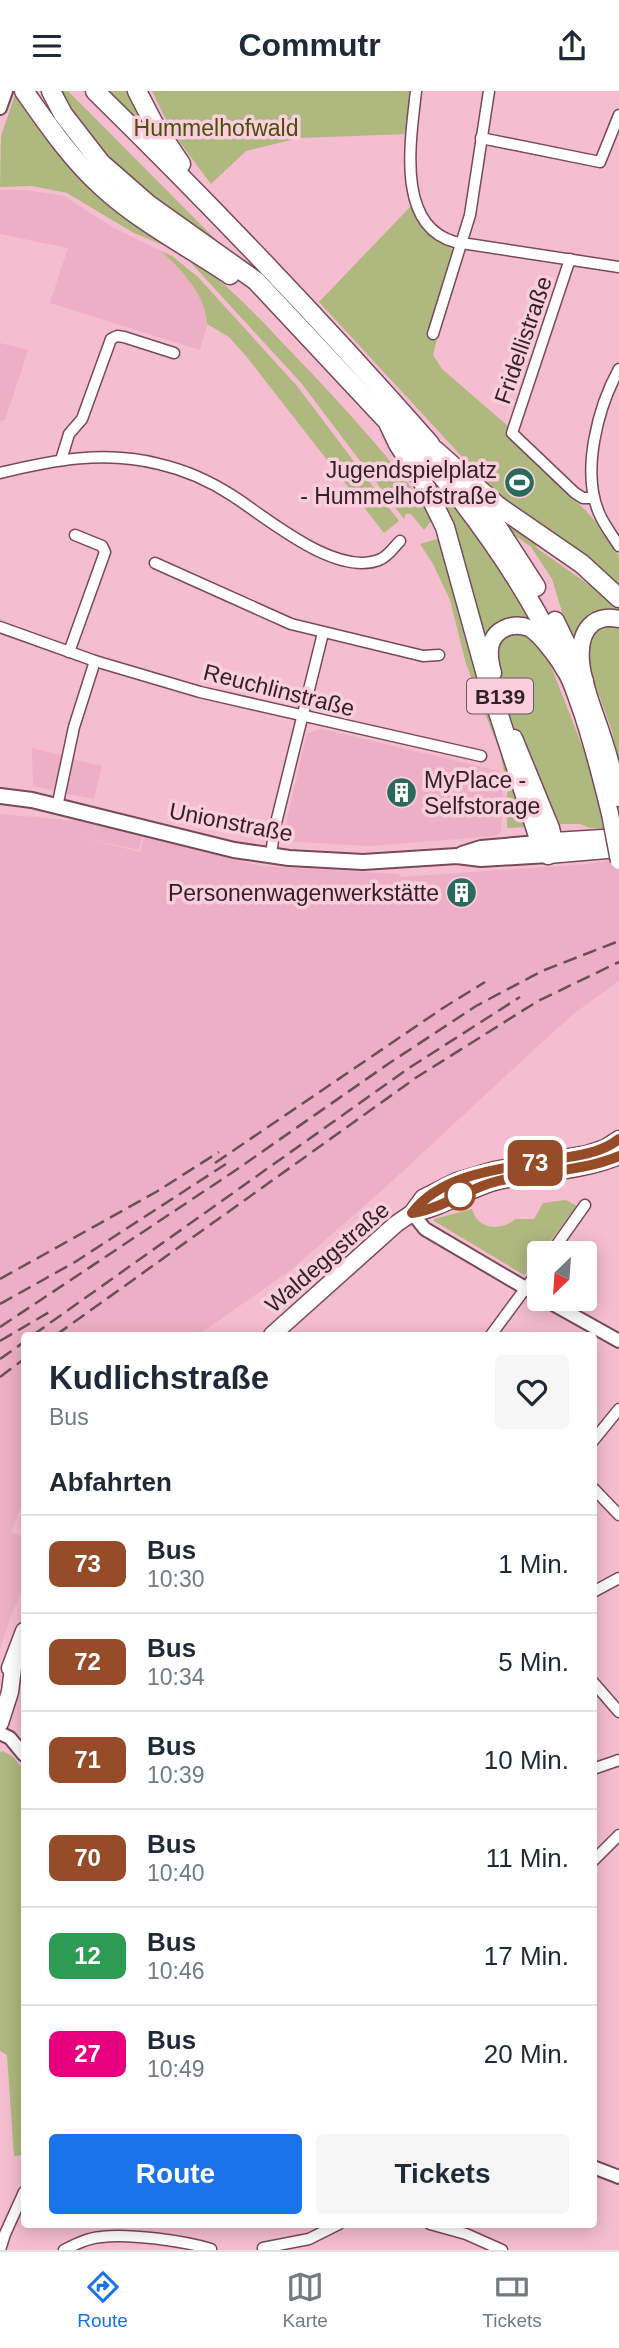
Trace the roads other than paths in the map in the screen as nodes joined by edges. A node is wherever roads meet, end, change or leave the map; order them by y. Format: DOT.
graph roads {
  1 [pos="6,91"];
  2 [pos="24,91"];
  3 [pos="51,91"];
  4 [pos="80,91"];
  5 [pos="95,91"];
  6 [pos="137,91"];
  7 [pos="416,91"];
  8 [pos="488,91"];
  9 [pos="0,108"];
  10 [pos="619,115"];
  11 [pos="481,138"];
  12 [pos="219,215"];
  13 [pos="462,243"];
  14 [pos="570,260"];
  15 [pos="619,267"];
  16 [pos="271,296"];
  17 [pos="433,334"];
  18 [pos="174,353"];
  19 [pos="619,369"];
  20 [pos="388,422"];
  21 [pos="435,450"];
  22 [pos="61,460"];
  23 [pos="0,473"];
  24 [pos="594,498"];
  25 [pos="75,535"];
  26 [pos="400,541"];
  27 [pos="619,546"];
  28 [pos="155,563"];
  29 [pos="619,598"];
  30 [pos="619,619"];
  31 [pos="0,627"];
  32 [pos="323,633"];
  33 [pos="69,652"];
  34 [pos="439,655"];
  35 [pos="95,661"];
  36 [pos="565,669"];
  37 [pos="584,681"];
  38 [pos="302,717"];
  39 [pos="481,756"];
  40 [pos="0,796"];
  41 [pos="619,798"];
  42 [pos="57,807"];
  43 [pos="619,837"];
  44 [pos="547,846"];
  45 [pos="619,849"];
  46 [pos="271,856"];
  47 [pos="619,861"];
  48 [pos="619,1139"];
  49 [pos="619,1156"];
  50 [pos="585,1206"];
  51 [pos="412,1213"];
  52 [pos="560,1241"];
  53 [pos="526,1288"];
  54 [pos="565,1311"];
  55 [pos="275,1332"];
  56 [pos="493,1332"];
  57 [pos="619,1341"];
  58 [pos="619,1409"];
  59 [pos="597,1436"];
  60 [pos="597,1491"];
  61 [pos="619,1515"];
  62 [pos="619,1578"];
  63 [pos="597,1590"];
  64 [pos="21,1640"];
  65 [pos="14,1660"];
  66 [pos="597,1687"];
  67 [pos="0,1689"];
  68 [pos="619,1712"];
  69 [pos="0,1723"];
  70 [pos="0,1733"];
  71 [pos="21,1751"];
  72 [pos="619,1761"];
  73 [pos="597,1768"];
  74 [pos="619,1835"];
  75 [pos="597,1857"];
  76 [pos="597,2169"];
  77 [pos="619,2177"];
  78 [pos="21,2199"];
  79 [pos="330,2228"];
  80 [pos="444,2228"];
  81 [pos="263,2248"];
  82 [pos="211,2249"];
  83 [pos="0,2250"];
  84 [pos="64,2250"];
  85 [pos="502,2250"];
  1 -- 9 [label="street"];
  2 -- 16 [label="highway"];
  3 -- 16 [label="highway"];
  4 -- 16 [label="highway"];
  5 -- 12 [label="highway"];
  6 -- 12 [label="highway"];
  7 -- 13 [label="street"];
  8 -- 11 [label="street"];
  10 -- 11 [label="street"];
  11 -- 13 [label="street"];
  12 -- 21 [label="highway"];
  13 -- 14 [label="street"];
  13 -- 17 [label="street"];
  14 -- 15 [label="street"];
  14 -- 24 [label="street, Fridellistraße"];
  16 -- 20 [label="highway"];
  18 -- 22 [label="street"];
  19 -- 24 [label="street"];
  20 -- 36 [label="highway"];
  20 -- 44 [label="highway"];
  21 -- 29 [label="highway"];
  21 -- 37 [label="highway"];
  22 -- 23 [label="street"];
  22 -- 26 [label="street"];
  24 -- 27 [label="street"];
  25 -- 33 [label="street"];
  28 -- 32 [label="street"];
  30 -- 37 [label="main road"];
  31 -- 33 [label="street, Reuchlinstraße"];
  32 -- 34 [label="street"];
  32 -- 38 [label="street"];
  33 -- 35 [label="street, Reuchlinstraße"];
  35 -- 38 [label="street, Reuchlinstraße"];
  35 -- 42 [label="street"];
  36 -- 44 [label="main road, B139"];
  36 -- 47 [label="main road, B139, bridge"];
  37 -- 41 [label="main road"];
  38 -- 39 [label="street, Reuchlinstraße"];
  38 -- 46 [label="street"];
  40 -- 42 [label="main road, Unionstraße"];
  42 -- 46 [label="main road, Unionstraße"];
  43 -- 44 [label="main road, Unionstraße"];
  44 -- 45 [label="main road, Unionstraße"];
  44 -- 46 [label="main road, Unionstraße"];
  48 -- 51 [label="main road, Waldeggstraße"];
  49 -- 51 [label="main road, Waldeggstraße"];
  50 -- 52 [label="street"];
  51 -- 53 [label="street"];
  51 -- 55 [label="main road, Waldeggstraße"];
  53 -- 56 [label="street"];
  54 -- 57 [label="street"];
  58 -- 59 [label="street"];
  60 -- 61 [label="street"];
  62 -- 63 [label="street"];
  64 -- 65 [label="main road"];
  65 -- 67 [label="main road"];
  65 -- 69 [label="main road"];
  66 -- 68 [label="street"];
  70 -- 71 [label="street"];
  72 -- 73 [label="street"];
  74 -- 75 [label="street"];
  76 -- 77 [label="street"];
  78 -- 83 [label="street"];
  79 -- 81 [label="street"];
  80 -- 85 [label="street"];
  82 -- 84 [label="street"];
}
